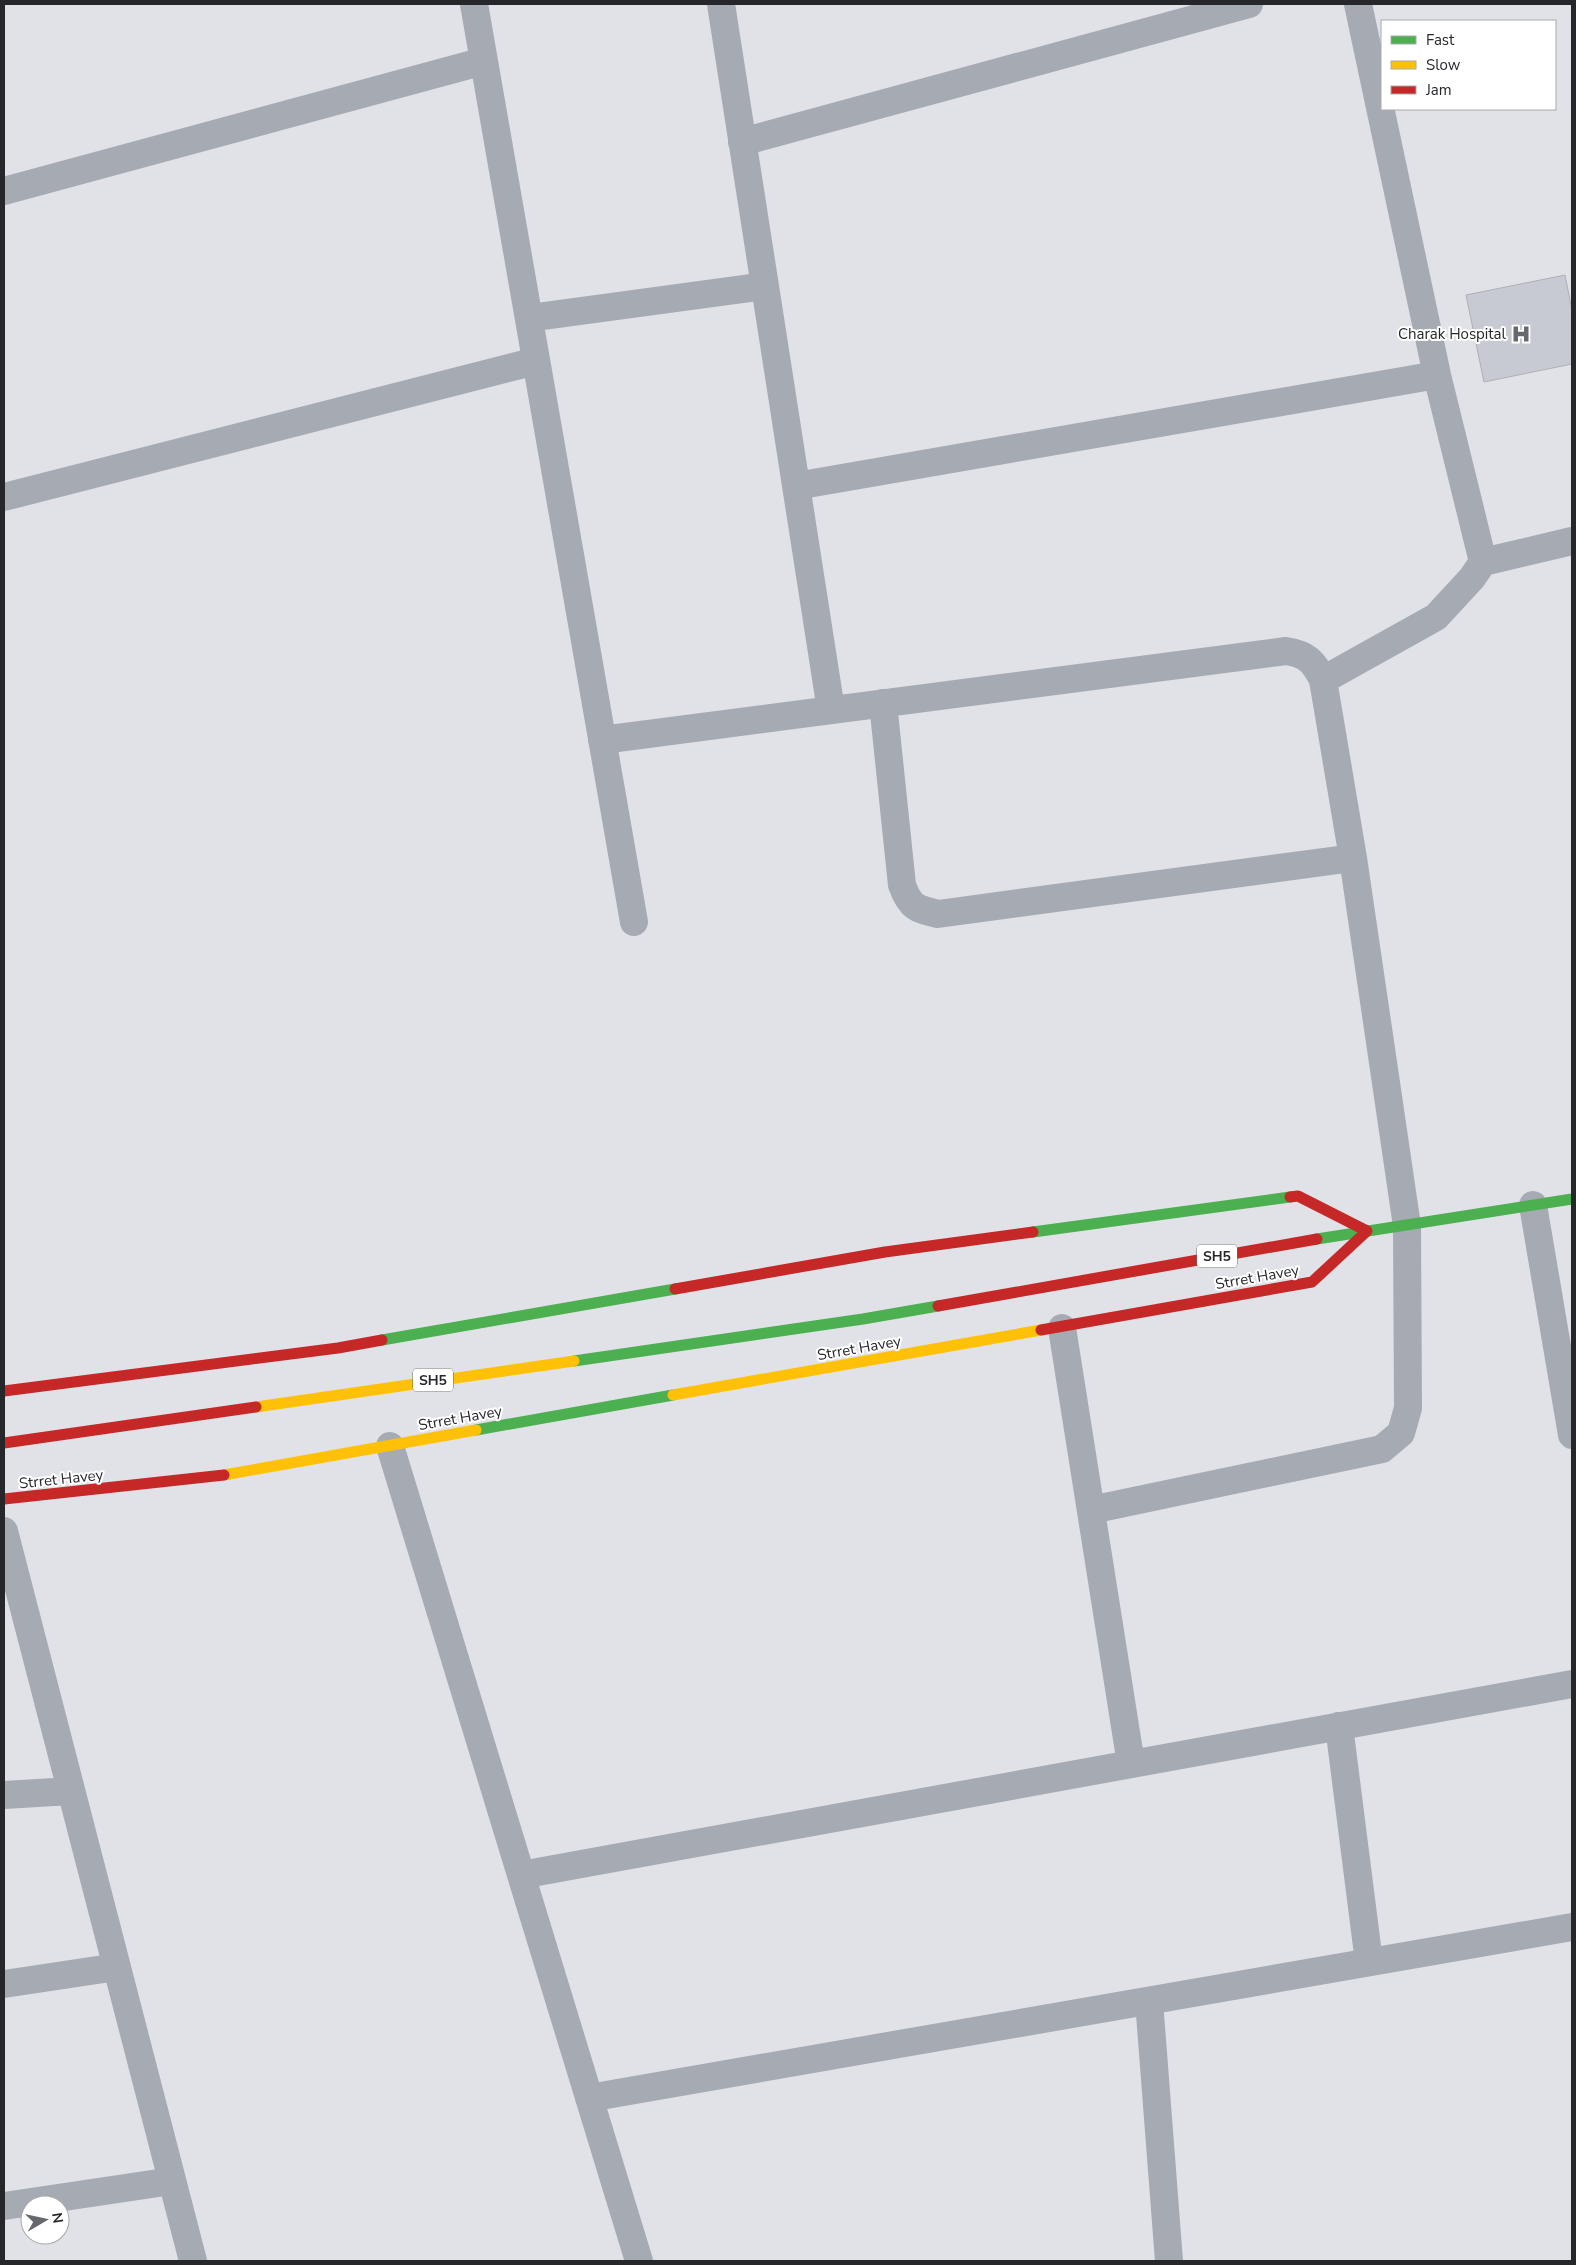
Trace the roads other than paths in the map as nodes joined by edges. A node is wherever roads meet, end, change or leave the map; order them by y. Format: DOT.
graph roads {
  1 [pos="474,4"];
  2 [pos="720,4"];
  3 [pos="1249,4"];
  4 [pos="1358,4"];
  5 [pos="484,61"];
  6 [pos="742,142"];
  7 [pos="4,191"];
  8 [pos="765,286"];
  9 [pos="529,318"];
  10 [pos="536,361"];
  11 [pos="1437,375"];
  12 [pos="796,486"];
  13 [pos="4,497"];
  14 [pos="1572,541"];
  15 [pos="1483,562"];
  16 [pos="1323,680"];
  17 [pos="883,703"];
  18 [pos="831,710"];
  19 [pos="602,740"];
  20 [pos="1353,858"];
  21 [pos="634,922"];
  22 [pos="1572,1199"];
  23 [pos="1533,1205"];
  24 [pos="1407,1226"];
  25 [pos="1367,1231"];
  26 [pos="1062,1328"];
  27 [pos="4,1390"];
  28 [pos="1572,1435"];
  29 [pos="4,1443"];
  30 [pos="390,1446"];
  31 [pos="4,1500"];
  32 [pos="1091,1510"];
  33 [pos="4,1531"];
  34 [pos="1572,1684"];
  35 [pos="1339,1726"];
  36 [pos="1131,1764"];
  37 [pos="71,1791"];
  38 [pos="4,1795"];
  39 [pos="521,1875"];
  40 [pos="1572,1927"];
  41 [pos="1368,1962"];
  42 [pos="117,1966"];
  43 [pos="4,1984"];
  44 [pos="1149,2001"];
  45 [pos="589,2098"];
  46 [pos="172,2181"];
  47 [pos="4,2206"];
  48 [pos="193,2261"];
  49 [pos="639,2261"];
  50 [pos="1169,2261"];
  1 -- 5 [label="street"];
  2 -- 6 [label="street"];
  3 -- 6 [label="street"];
  4 -- 11 [label="street"];
  5 -- 7 [label="street"];
  5 -- 9 [label="street"];
  6 -- 8 [label="street"];
  8 -- 9 [label="street"];
  8 -- 12 [label="street"];
  9 -- 10 [label="street"];
  10 -- 13 [label="street"];
  10 -- 19 [label="street"];
  11 -- 12 [label="street"];
  11 -- 15 [label="street"];
  12 -- 18 [label="street"];
  14 -- 15 [label="street"];
  15 -- 16 [label="street"];
  16 -- 17 [label="street"];
  16 -- 20 [label="street"];
  17 -- 18 [label="street"];
  17 -- 20 [label="street"];
  18 -- 19 [label="street"];
  19 -- 21 [label="street"];
  20 -- 24 [label="street"];
  22 -- 23 [label="street, SH5"];
  23 -- 24 [label="street, SH5"];
  23 -- 28 [label="street"];
  24 -- 25 [label="street, SH5"];
  24 -- 32 [label="street"];
  25 -- 26 [label="street, Strret Havey"];
  25 -- 27 [label="street"];
  25 -- 29 [label="street, SH5"];
  26 -- 30 [label="street, Strret Havey"];
  26 -- 32 [label="street"];
  30 -- 31 [label="street, Strret Havey"];
  30 -- 39 [label="street"];
  32 -- 36 [label="street"];
  33 -- 37 [label="street"];
  34 -- 35 [label="street"];
  35 -- 36 [label="street"];
  35 -- 41 [label="street"];
  36 -- 39 [label="street"];
  37 -- 38 [label="street"];
  37 -- 42 [label="street"];
  39 -- 45 [label="street"];
  40 -- 41 [label="street"];
  41 -- 44 [label="street"];
  42 -- 43 [label="street"];
  42 -- 46 [label="street"];
  44 -- 45 [label="street"];
  44 -- 50 [label="street"];
  45 -- 49 [label="street"];
  46 -- 47 [label="street"];
  46 -- 48 [label="street"];
}
